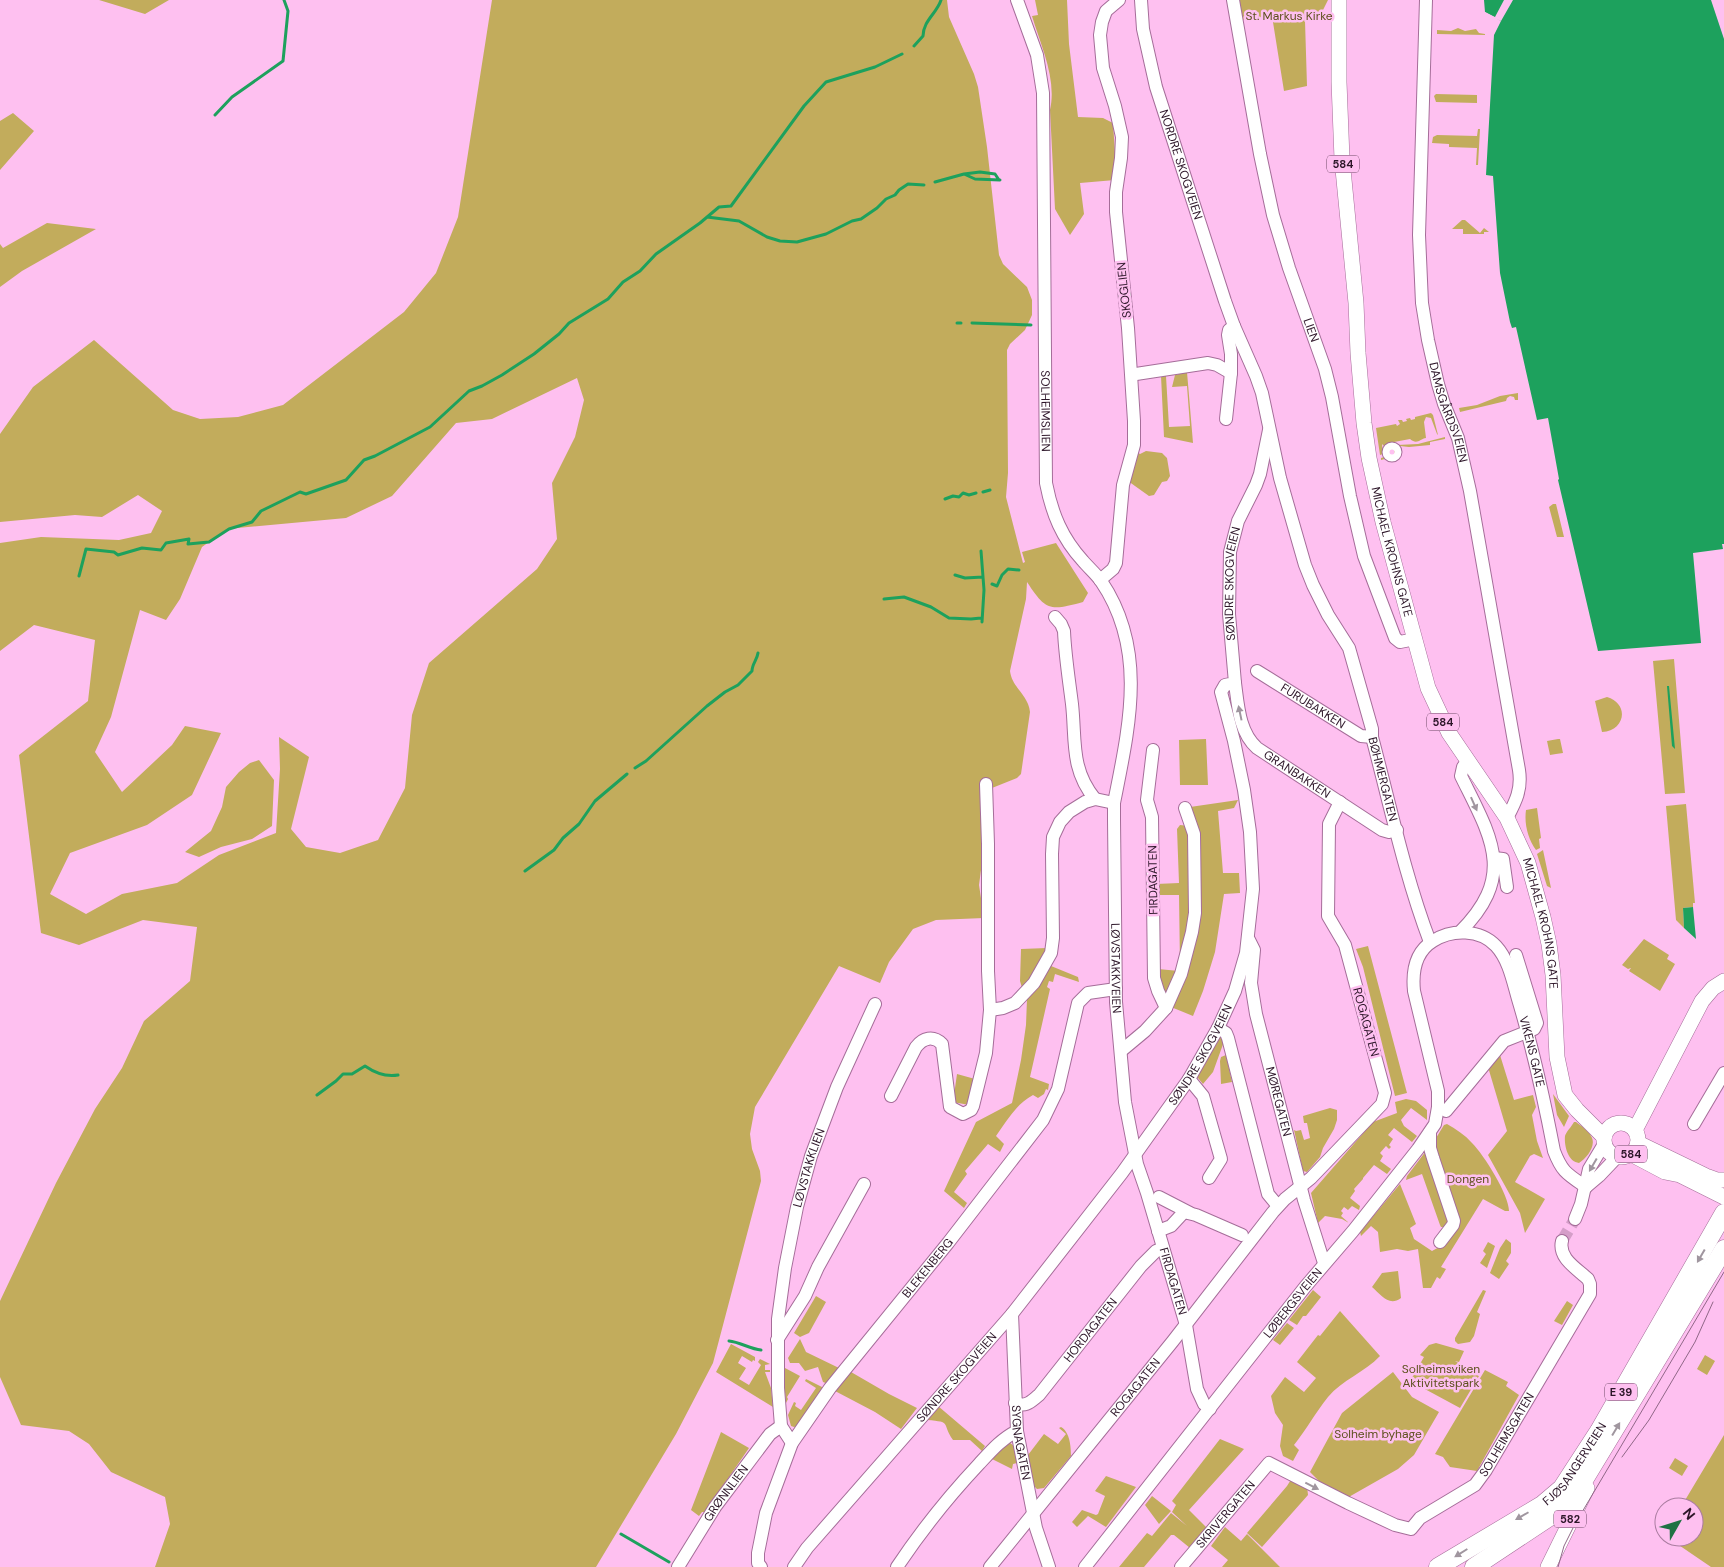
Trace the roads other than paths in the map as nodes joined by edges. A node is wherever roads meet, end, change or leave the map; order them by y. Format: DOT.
graph roads {
  1 [pos="1017,0"];
  2 [pos="1118,0"];
  3 [pos="1140,0"];
  4 [pos="1233,0"];
  5 [pos="1340,0"];
  6 [pos="1426,0"];
  7 [pos="1234,326"];
  8 [pos="1231,373"];
  9 [pos="1136,374"];
  10 [pos="1226,419"];
  11 [pos="1269,430"];
  12 [pos="1100,580"];
  13 [pos="1055,617"];
  14 [pos="1414,639"];
  15 [pos="1257,671"];
  16 [pos="1235,683"];
  17 [pos="1372,737"];
  18 [pos="1153,750"];
  19 [pos="1468,760"];
  20 [pos="986,784"];
  21 [pos="1095,799"];
  22 [pos="1340,802"];
  23 [pos="1114,803"];
  24 [pos="1186,808"];
  25 [pos="1507,818"];
  26 [pos="1397,830"];
  27 [pos="1494,858"];
  28 [pos="1507,887"];
  29 [pos="1460,932"];
  30 [pos="1248,939"];
  31 [pos="1430,942"];
  32 [pos="1516,955"];
  33 [pos="1724,981"];
  34 [pos="1116,989"];
  35 [pos="875,1004"];
  36 [pos="1166,1008"];
  37 [pos="990,1010"];
  38 [pos="1218,1028"];
  39 [pos="1527,1031"];
  40 [pos="1121,1051"];
  41 [pos="1724,1073"];
  42 [pos="1189,1079"];
  43 [pos="891,1096"];
  44 [pos="1446,1111"];
  45 [pos="1694,1124"];
  46 [pos="1430,1132"];
  47 [pos="1621,1139"];
  48 [pos="1135,1154"];
  49 [pos="1665,1172"];
  50 [pos="1209,1178"];
  51 [pos="1724,1180"];
  52 [pos="864,1184"];
  53 [pos="1301,1187"];
  54 [pos="1586,1187"];
  55 [pos="1159,1197"];
  56 [pos="1724,1197"];
  57 [pos="1278,1206"];
  58 [pos="1190,1213"];
  59 [pos="1722,1217"];
  60 [pos="1575,1219"];
  61 [pos="1158,1231"];
  62 [pos="1242,1235"];
  63 [pos="1562,1240"];
  64 [pos="1440,1242"];
  65 [pos="1163,1248"];
  66 [pos="1724,1249"];
  67 [pos="1324,1263"];
  68 [pos="1012,1314"];
  69 [pos="1186,1325"];
  70 [pos="777,1340"];
  71 [pos="1015,1403"];
  72 [pos="1210,1409"];
  73 [pos="781,1426"];
  74 [pos="1017,1431"];
  75 [pos="792,1443"];
  76 [pos="1269,1463"];
  77 [pos="1591,1471"];
  78 [pos="1033,1512"];
  79 [pos="1088,1566"];
  80 [pos="678,1567"];
  81 [pos="761,1567"];
  82 [pos="794,1567"];
  83 [pos="897,1567"];
  84 [pos="990,1567"];
  85 [pos="1049,1567"];
  86 [pos="1181,1567"];
  87 [pos="1438,1567"];
  88 [pos="1474,1567"];
  89 [pos="1548,1567"];
  1 -- 12 [label="street, SOLHEIMSLIEN"];
  2 -- 12 [label="street, SKOGLIEN"];
  3 -- 7 [label="street, NORDRE SKOGVEIEN"];
  4 -- 14 [label="street, LIEN"];
  5 -- 14 [label="main road, MICHAEL KROHNS GATE / 584"];
  6 -- 25 [label="street, DAMSGÅRDSVEIEN"];
  7 -- 8 [label="street, NORDRE SKOGVEIEN"];
  7 -- 11 [label="street, NORDRE SKOGVEIEN"];
  8 -- 9 [label="street"];
  8 -- 10 [label="street, NORDRE SKOGVEIEN"];
  11 -- 16 [label="street, SØNDRE SKOGVEIEN"];
  11 -- 17 [label="street, BØHMERGATEN"];
  12 -- 23 [label="street, SOLHEIMSLIEN"];
  13 -- 21 [label="street"];
  14 -- 19 [label="main road, MICHAEL KROHNS GATE / 584"];
  15 -- 17 [label="street, FURUBAKKEN"];
  22 -- 16 [label="street, GRANBAKKEN, one-way"];
  16 -- 30 [label="street, SØNDRE SKOGVEIEN"];
  17 -- 26 [label="street, BØHMERGATEN"];
  18 -- 36 [label="street, FIRDAGATEN"];
  19 -- 25 [label="main road, MICHAEL KROHNS GATE / 584"];
  19 -- 27 [label="street, one-way"];
  20 -- 37 [label="street"];
  21 -- 23 [label="street"];
  21 -- 37 [label="street"];
  22 -- 26 [label="street, GRANBAKKEN"];
  22 -- 53 [label="street, ROGAGATEN"];
  23 -- 34 [label="street, LØVSTAKKVEIEN"];
  24 -- 36 [label="street"];
  25 -- 47 [label="main road, MICHAEL KROHNS GATE / 584"];
  26 -- 31 [label="street, BØHMERGATEN"];
  27 -- 28 [label="street"];
  27 -- 29 [label="street"];
  29 -- 31 [label="street"];
  29 -- 39 [label="street, VIKENS GATE"];
  30 -- 38 [label="street, SØNDRE SKOGVEIEN"];
  30 -- 53 [label="street, MØREGATEN"];
  31 -- 46 [label="street"];
  32 -- 39 [label="street"];
  33 -- 47 [label="main road, 584"];
  34 -- 40 [label="street, LØVSTAKKVEIEN"];
  34 -- 75 [label="street, BLEKENBERG"];
  35 -- 70 [label="street, LØVSTAKKLIEN"];
  36 -- 40 [label="street"];
  37 -- 43 [label="street"];
  38 -- 42 [label="street, SØNDRE SKOGVEIEN"];
  38 -- 57 [label="street"];
  39 -- 44 [label="street"];
  39 -- 54 [label="street, VIKENS GATE"];
  40 -- 48 [label="street, LØVSTAKKVEIEN"];
  41 -- 45 [label="street"];
  42 -- 48 [label="street, SØNDRE SKOGVEIEN"];
  42 -- 50 [label="street"];
  46 -- 64 [label="street"];
  46 -- 67 [label="street, LØBERGSVEIEN"];
  47 -- 49 [label="main road, MICHAEL KROHNS GATE / 584"];
  47 -- 51 [label="main road, MICHAEL KROHNS GATE / 584"];
  47 -- 54 [label="street"];
  47 -- 54 [label="street, one-way"];
  48 -- 61 [label="street, FIRDAGATEN"];
  48 -- 68 [label="street, SØNDRE SKOGVEIEN"];
  49 -- 56 [label="main road, MICHAEL KROHNS GATE / 584"];
  49 -- 59 [label="main road, 584"];
  52 -- 70 [label="street"];
  53 -- 57 [label="street, ROGAGATEN"];
  53 -- 67 [label="street, MØREGATEN"];
  54 -- 60 [label="street"];
  55 -- 58 [label="street"];
  57 -- 69 [label="street, ROGAGATEN"];
  58 -- 61 [label="street"];
  58 -- 62 [label="street"];
  59 -- 87 [label="highway, FJØSANGERVEIEN / E 39, one-way"];
  61 -- 65 [label="street, FIRDAGATEN"];
  76 -- 63 [label="street, SOLHEIMSGATEN, one-way"];
  65 -- 69 [label="street, FIRDAGATEN"];
  65 -- 71 [label="street, HORDAGATEN"];
  77 -- 66 [label="highway, FJØSANGERVEIEN / E 39, one-way"];
  67 -- 72 [label="street, LØBERGSVEIEN"];
  68 -- 71 [label="street, SYGNAGATEN"];
  68 -- 82 [label="street, SØNDRE SKOGVEIEN"];
  69 -- 72 [label="street, FIRDAGATEN"];
  69 -- 78 [label="street, ROGAGATEN"];
  70 -- 73 [label="street, LØVSTAKKLIEN"];
  71 -- 74 [label="street, SYGNAGATEN"];
  72 -- 79 [label="street, LØBERGSVEIEN"];
  73 -- 75 [label="street"];
  73 -- 80 [label="street, GRØNNLIEN"];
  74 -- 78 [label="street, SYGNAGATEN"];
  74 -- 83 [label="street"];
  75 -- 81 [label="street, BLEKENBERG"];
  76 -- 86 [label="street, SKRIVERGATEN"];
  77 -- 88 [label="highway, FJØSANGERVEIEN / E 39"];
  77 -- 89 [label="main road, 582"];
  78 -- 84 [label="street, ROGAGATEN"];
  78 -- 85 [label="street, SYGNAGATEN"];
}
